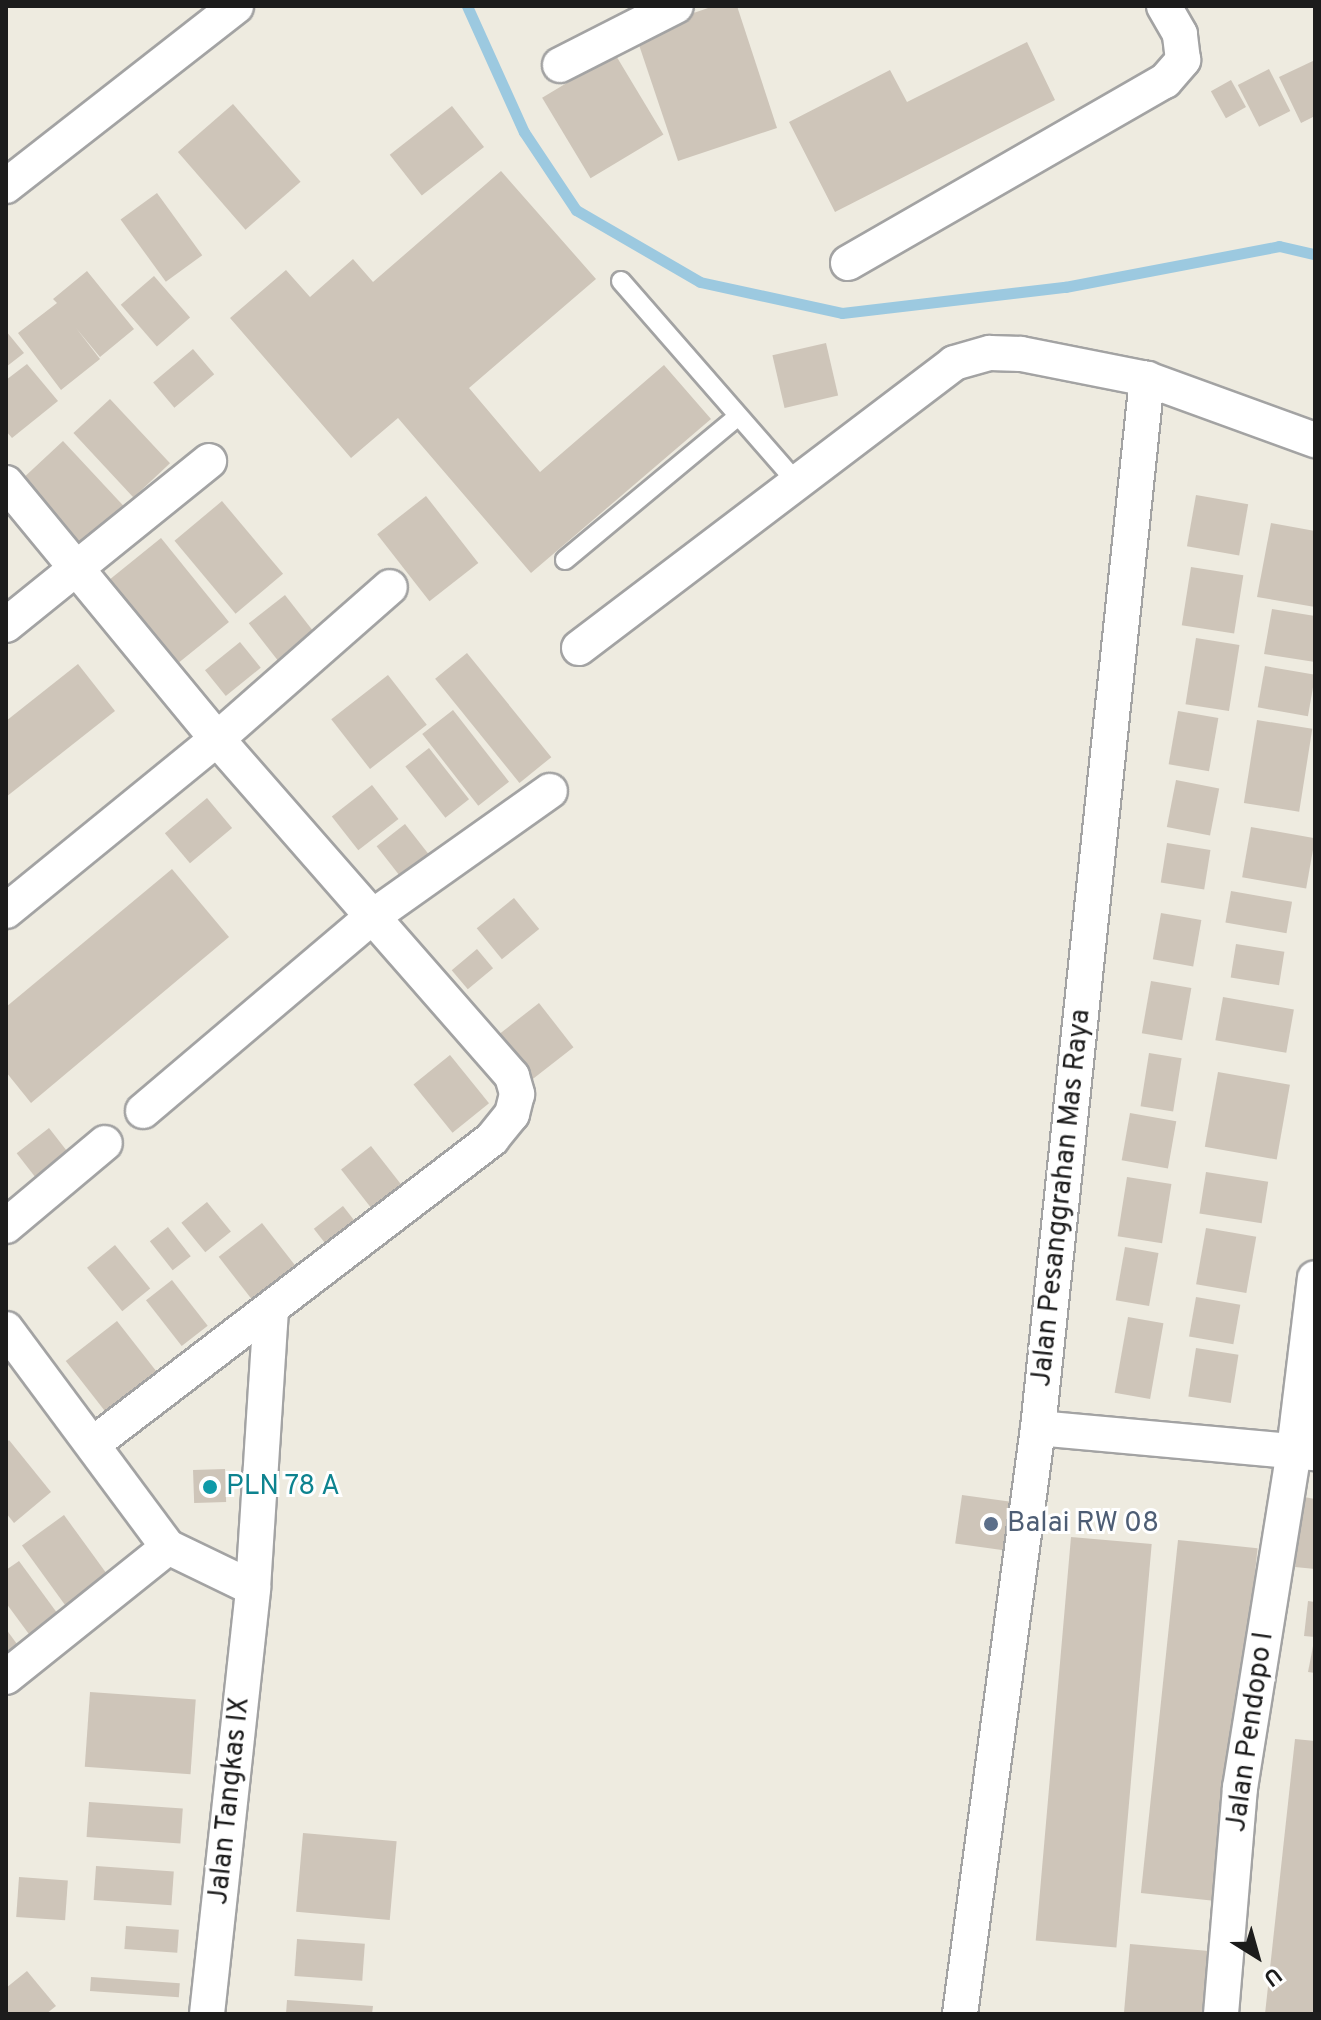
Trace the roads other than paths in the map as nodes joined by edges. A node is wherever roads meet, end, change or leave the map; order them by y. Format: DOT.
graph roads {
  1 [pos="236,6"];
  2 [pos="676,6"];
  3 [pos="1164,6"];
  4 [pos="560,65"];
  5 [pos="6,186"];
  6 [pos="848,263"];
  7 [pos="621,281"];
  8 [pos="1147,379"];
  9 [pos="737,417"];
  10 [pos="1315,440"];
  11 [pos="209,461"];
  12 [pos="792,477"];
  13 [pos="6,483"];
  14 [pos="565,560"];
  15 [pos="78,568"];
  16 [pos="390,587"];
  17 [pos="6,625"];
  18 [pos="579,648"];
  19 [pos="217,739"];
  20 [pos="550,791"];
  21 [pos="6,911"];
  22 [pos="372,917"];
  23 [pos="143,1111"];
  24 [pos="105,1143"];
  25 [pos="11,1211"];
  26 [pos="1315,1278"];
  27 [pos="271,1311"];
  28 [pos="6,1329"];
  29 [pos="1038,1428"];
  30 [pos="93,1444"];
  31 [pos="1305,1452"];
  32 [pos="168,1547"];
  33 [pos="253,1588"];
  34 [pos="6,1677"];
  35 [pos="207,2014"];
  36 [pos="960,2014"];
  37 [pos="1221,2014"];
  1 -- 5 [label="street"];
  2 -- 4 [label="street"];
  3 -- 6 [label="street"];
  7 -- 9 [label="lane"];
  8 -- 10 [label="street"];
  8 -- 12 [label="street"];
  8 -- 29 [label="street, Jalan Pesanggrahan Mas Raya"];
  9 -- 12 [label="lane"];
  9 -- 14 [label="lane"];
  11 -- 15 [label="street"];
  12 -- 18 [label="street"];
  13 -- 15 [label="street"];
  15 -- 17 [label="street"];
  15 -- 19 [label="street"];
  16 -- 19 [label="street"];
  19 -- 21 [label="street"];
  19 -- 22 [label="street"];
  20 -- 22 [label="street"];
  22 -- 23 [label="street"];
  22 -- 27 [label="street"];
  24 -- 25 [label="street"];
  26 -- 31 [label="street, Jalan Pendopo I"];
  27 -- 30 [label="street"];
  27 -- 33 [label="street, Jalan Tangkas IX"];
  28 -- 30 [label="street"];
  29 -- 31 [label="street"];
  29 -- 36 [label="street, Jalan Pesanggrahan Mas Raya"];
  30 -- 32 [label="street"];
  31 -- 37 [label="street, Jalan Pendopo I"];
  32 -- 33 [label="street"];
  32 -- 34 [label="street"];
  33 -- 35 [label="street, Jalan Tangkas IX"];
}
